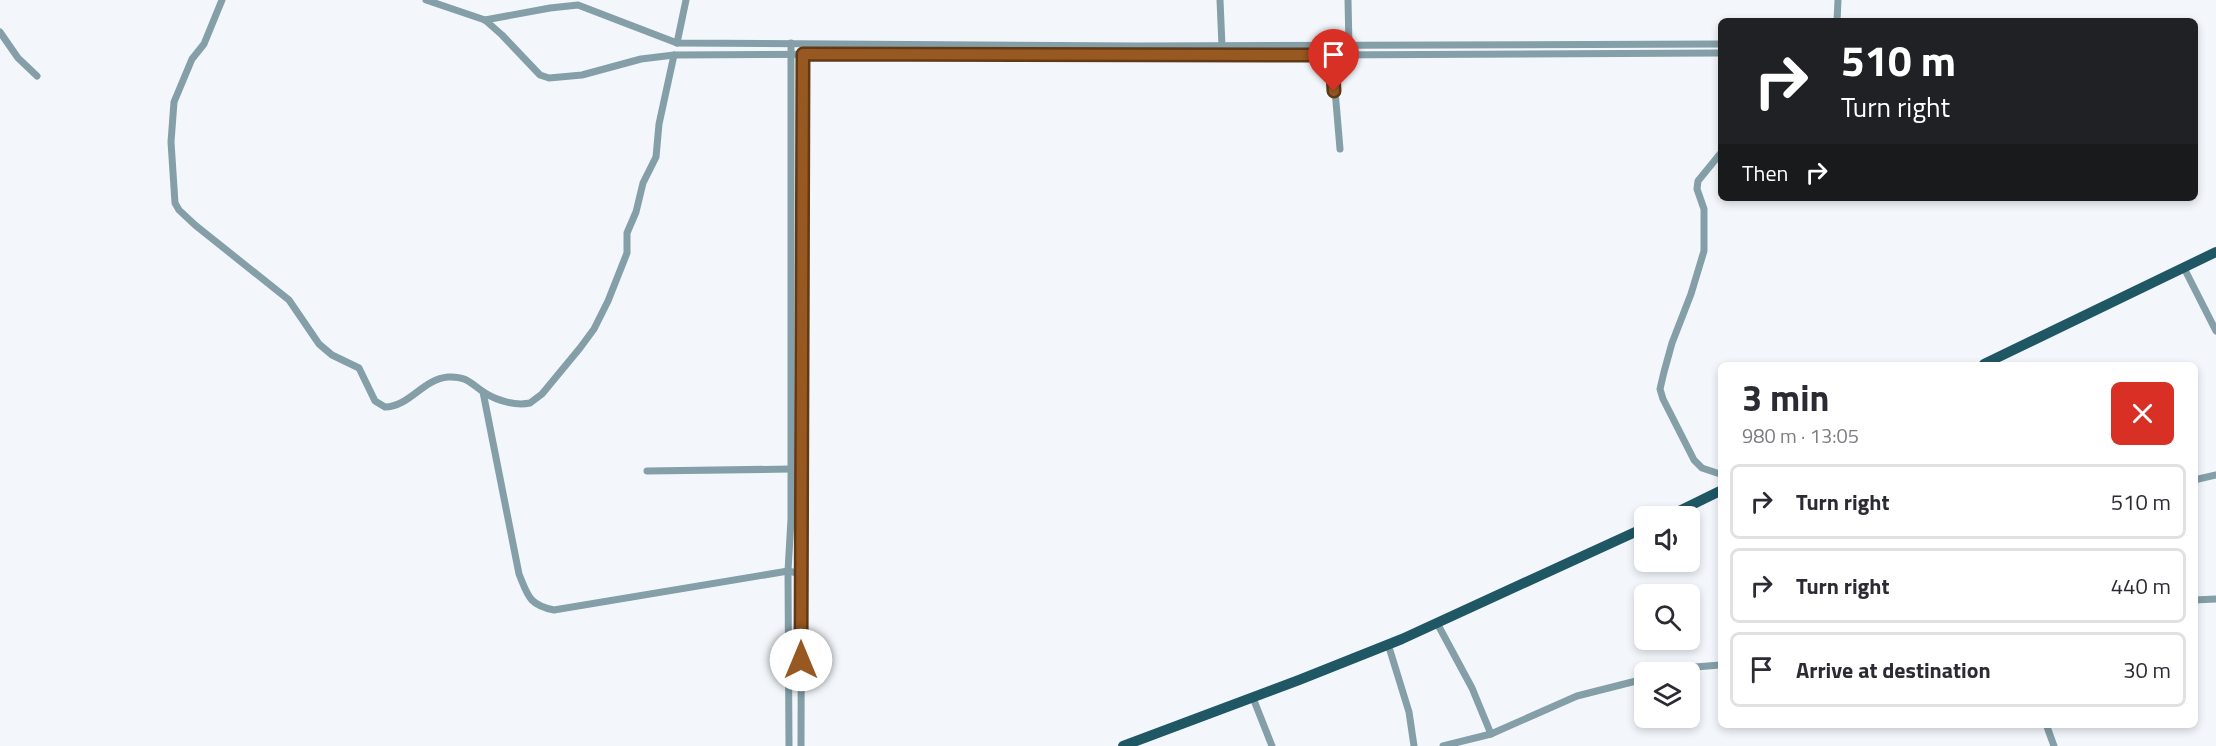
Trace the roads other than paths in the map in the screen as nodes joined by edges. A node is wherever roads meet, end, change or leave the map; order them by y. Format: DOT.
graph roads {
  1 [pos="222,0"];
  2 [pos="426,0"];
  3 [pos="686,0"];
  4 [pos="1220,0"];
  5 [pos="1348,0"];
  6 [pos="1838,0"];
  7 [pos="439,2"];
  8 [pos="1837,18"];
  9 [pos="484,20"];
  10 [pos="0,32"];
  11 [pos="677,43"];
  12 [pos="791,43"];
  13 [pos="803,43"];
  14 [pos="1718,44"];
  15 [pos="1221,46"];
  16 [pos="1349,46"];
  17 [pos="1718,53"];
  18 [pos="674,54"];
  19 [pos="791,54"];
  20 [pos="803,54"];
  21 [pos="1332,55"];
  22 [pos="38,76"];
  23 [pos="1340,149"];
  24 [pos="1718,156"];
  25 [pos="2216,252"];
  26 [pos="2184,268"];
  27 [pos="2216,331"];
  28 [pos="1988,362"];
  29 [pos="483,392"];
  30 [pos="791,469"];
  31 [pos="647,471"];
  32 [pos="1718,473"];
  33 [pos="2216,476"];
  34 [pos="2198,479"];
  35 [pos="1718,492"];
  36 [pos="1689,506"];
  37 [pos="1634,533"];
  38 [pos="788,571"];
  39 [pos="802,574"];
  40 [pos="2216,599"];
  41 [pos="2198,600"];
  42 [pos="1437,623"];
  43 [pos="1388,644"];
  44 [pos="1718,665"];
  45 [pos="1700,667"];
  46 [pos="1634,682"];
  47 [pos="1253,698"];
  48 [pos="2047,728"];
  49 [pos="1491,734"];
  50 [pos="789,746"];
  51 [pos="801,746"];
  52 [pos="1123,746"];
  53 [pos="1272,746"];
  54 [pos="1414,746"];
  55 [pos="1443,746"];
  56 [pos="2054,746"];
  1 -- 29 [label="street"];
  2 -- 7 [label="street"];
  3 -- 11 [label="street"];
  4 -- 15 [label="street"];
  5 -- 16 [label="street"];
  6 -- 8 [label="street"];
  7 -- 9 [label="street"];
  9 -- 11 [label="street"];
  9 -- 18 [label="street"];
  10 -- 22 [label="street"];
  11 -- 12 [label="street"];
  12 -- 13 [label="street"];
  12 -- 19 [label="street"];
  13 -- 15 [label="street"];
  13 -- 20 [label="street"];
  14 -- 16 [label="street"];
  15 -- 16 [label="street"];
  17 -- 21 [label="street"];
  18 -- 19 [label="street"];
  18 -- 29 [label="street"];
  19 -- 20 [label="street"];
  19 -- 30 [label="street"];
  20 -- 21 [label="street"];
  20 -- 39 [label="street"];
  21 -- 23 [label="street"];
  24 -- 32 [label="street"];
  25 -- 26 [label="main road"];
  26 -- 27 [label="street"];
  26 -- 28 [label="main road"];
  29 -- 38 [label="street"];
  30 -- 31 [label="street"];
  30 -- 38 [label="street"];
  33 -- 34 [label="street"];
  35 -- 36 [label="main road"];
  37 -- 42 [label="main road"];
  38 -- 39 [label="street"];
  38 -- 50 [label="street"];
  39 -- 51 [label="street"];
  40 -- 41 [label="street"];
  42 -- 43 [label="main road"];
  42 -- 49 [label="street"];
  43 -- 47 [label="main road"];
  43 -- 54 [label="street"];
  44 -- 45 [label="street"];
  46 -- 49 [label="street"];
  47 -- 52 [label="main road"];
  47 -- 53 [label="street"];
  48 -- 56 [label="street"];
  49 -- 55 [label="street"];
}
